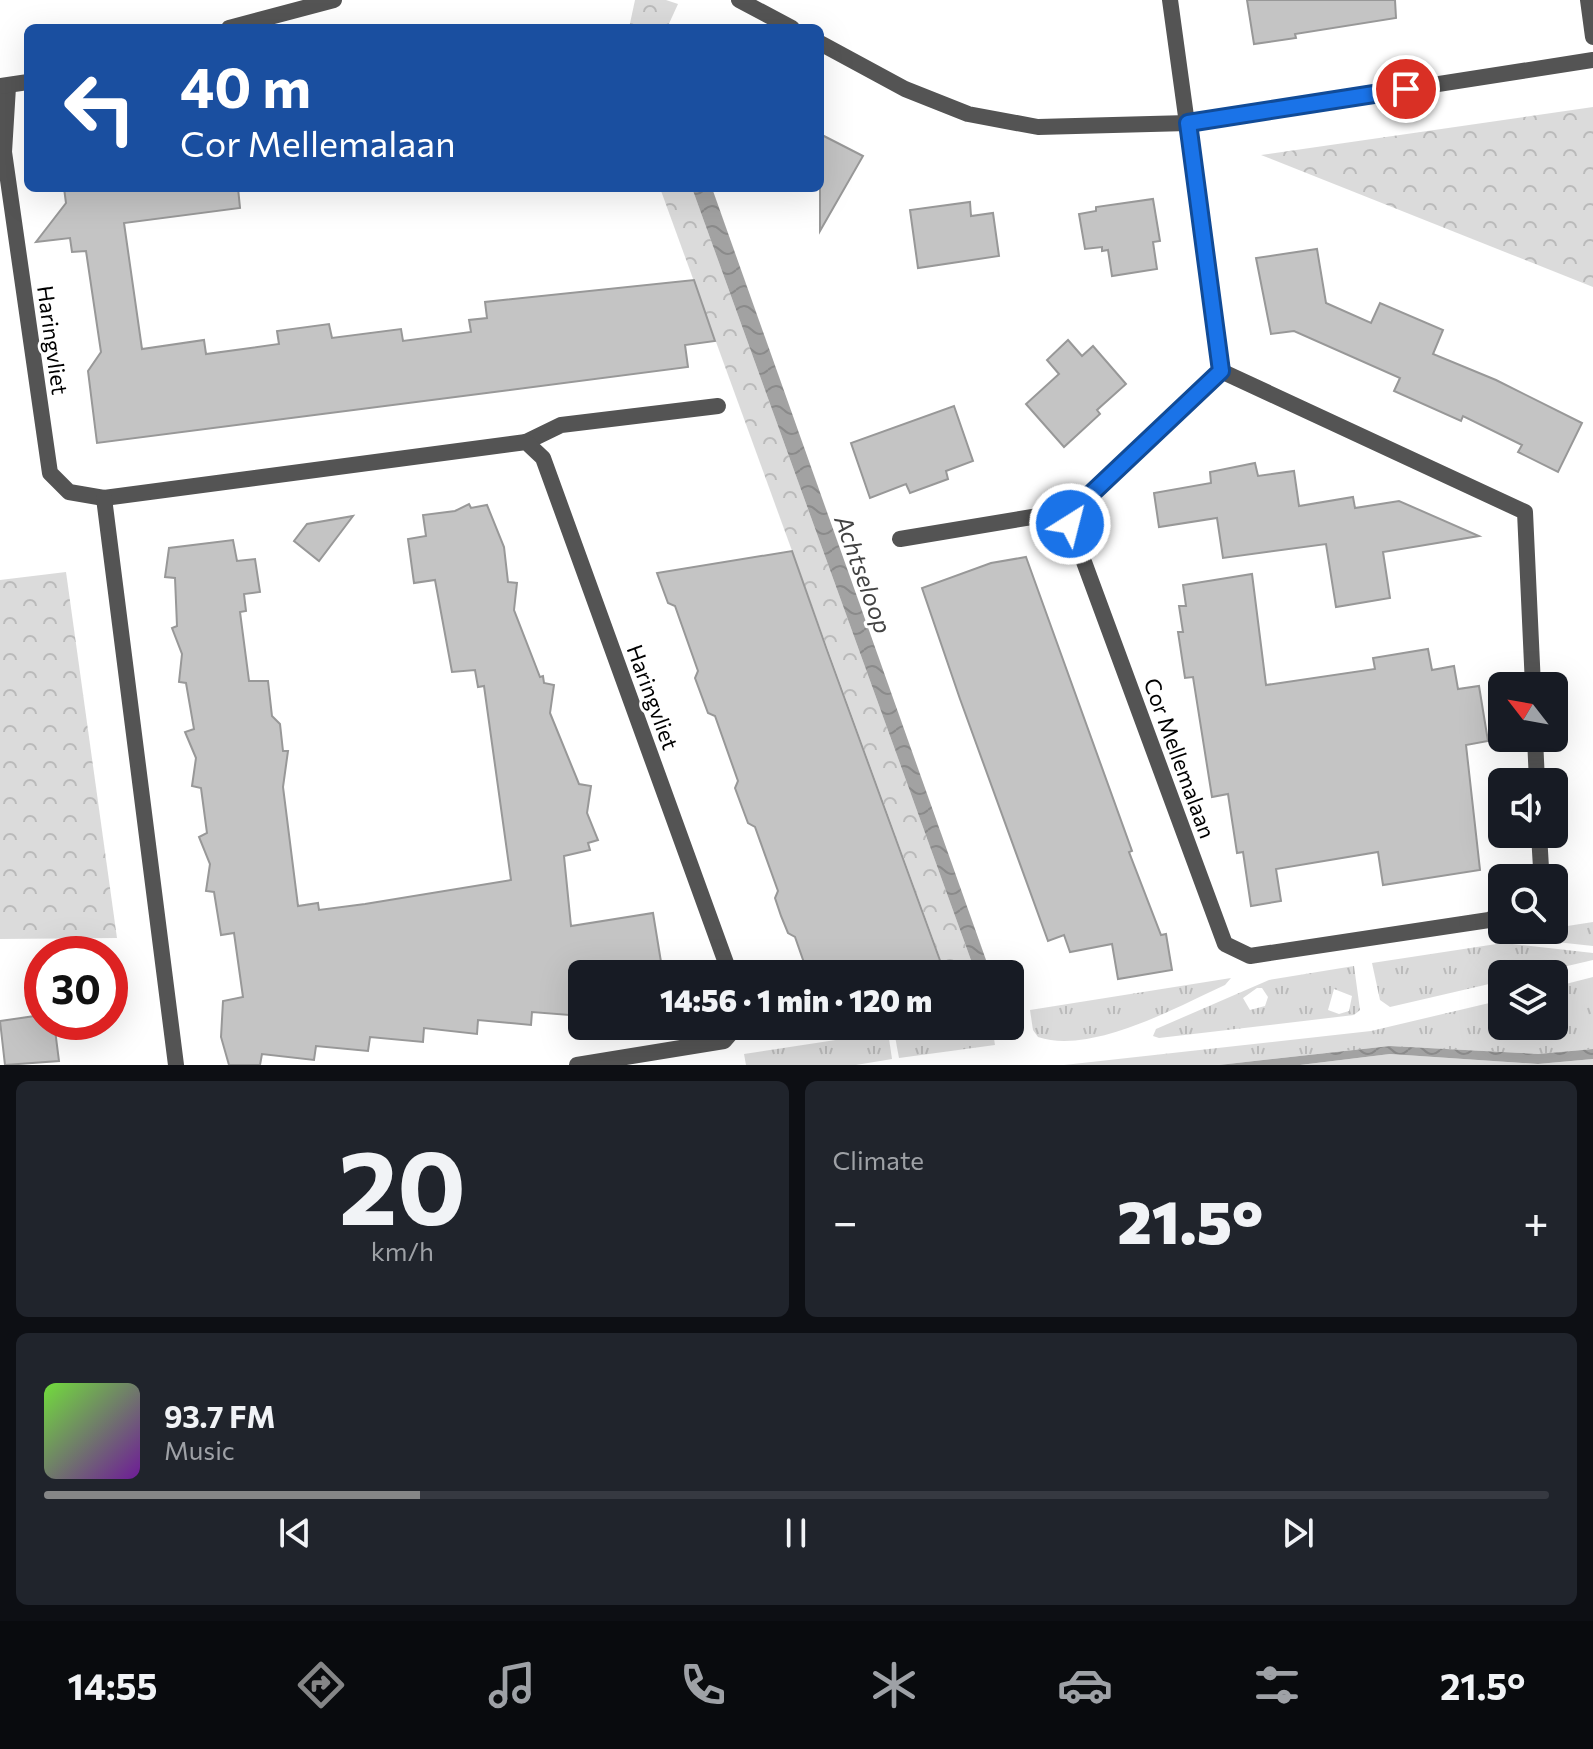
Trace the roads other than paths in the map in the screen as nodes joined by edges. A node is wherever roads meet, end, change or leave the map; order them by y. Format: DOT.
graph roads {
  1 [pos="334,0"];
  2 [pos="739,0"];
  3 [pos="1170,0"];
  4 [pos="1588,0"];
  5 [pos="244,24"];
  6 [pos="784,24"];
  7 [pos="1593,37"];
  8 [pos="824,45"];
  9 [pos="1593,60"];
  10 [pos="24,83"];
  11 [pos="4,87"];
  12 [pos="1188,123"];
  13 [pos="2,152"];
  14 [pos="1221,371"];
  15 [pos="718,406"];
  16 [pos="526,442"];
  17 [pos="104,498"];
  18 [pos="1074,510"];
  19 [pos="900,539"];
  20 [pos="1532,672"];
  21 [pos="1488,920"];
  22 [pos="725,960"];
  23 [pos="725,1040"];
  24 [pos="176,1065"];
  25 [pos="577,1065"];
  1 -- 5 [label="street"];
  2 -- 6 [label="street"];
  3 -- 12 [label="street"];
  4 -- 7 [label="street"];
  8 -- 12 [label="street"];
  9 -- 12 [label="street"];
  10 -- 11 [label="street"];
  11 -- 13 [label="street, Haringvliet"];
  12 -- 14 [label="street"];
  13 -- 17 [label="street, Haringvliet"];
  14 -- 18 [label="street"];
  14 -- 20 [label="street"];
  15 -- 16 [label="street, Haringvliet"];
  16 -- 17 [label="street, Haringvliet"];
  16 -- 22 [label="street, Haringvliet"];
  17 -- 24 [label="street"];
  18 -- 19 [label="street"];
  18 -- 21 [label="street, Cor Mellemalaan"];
  23 -- 25 [label="street"];
}
